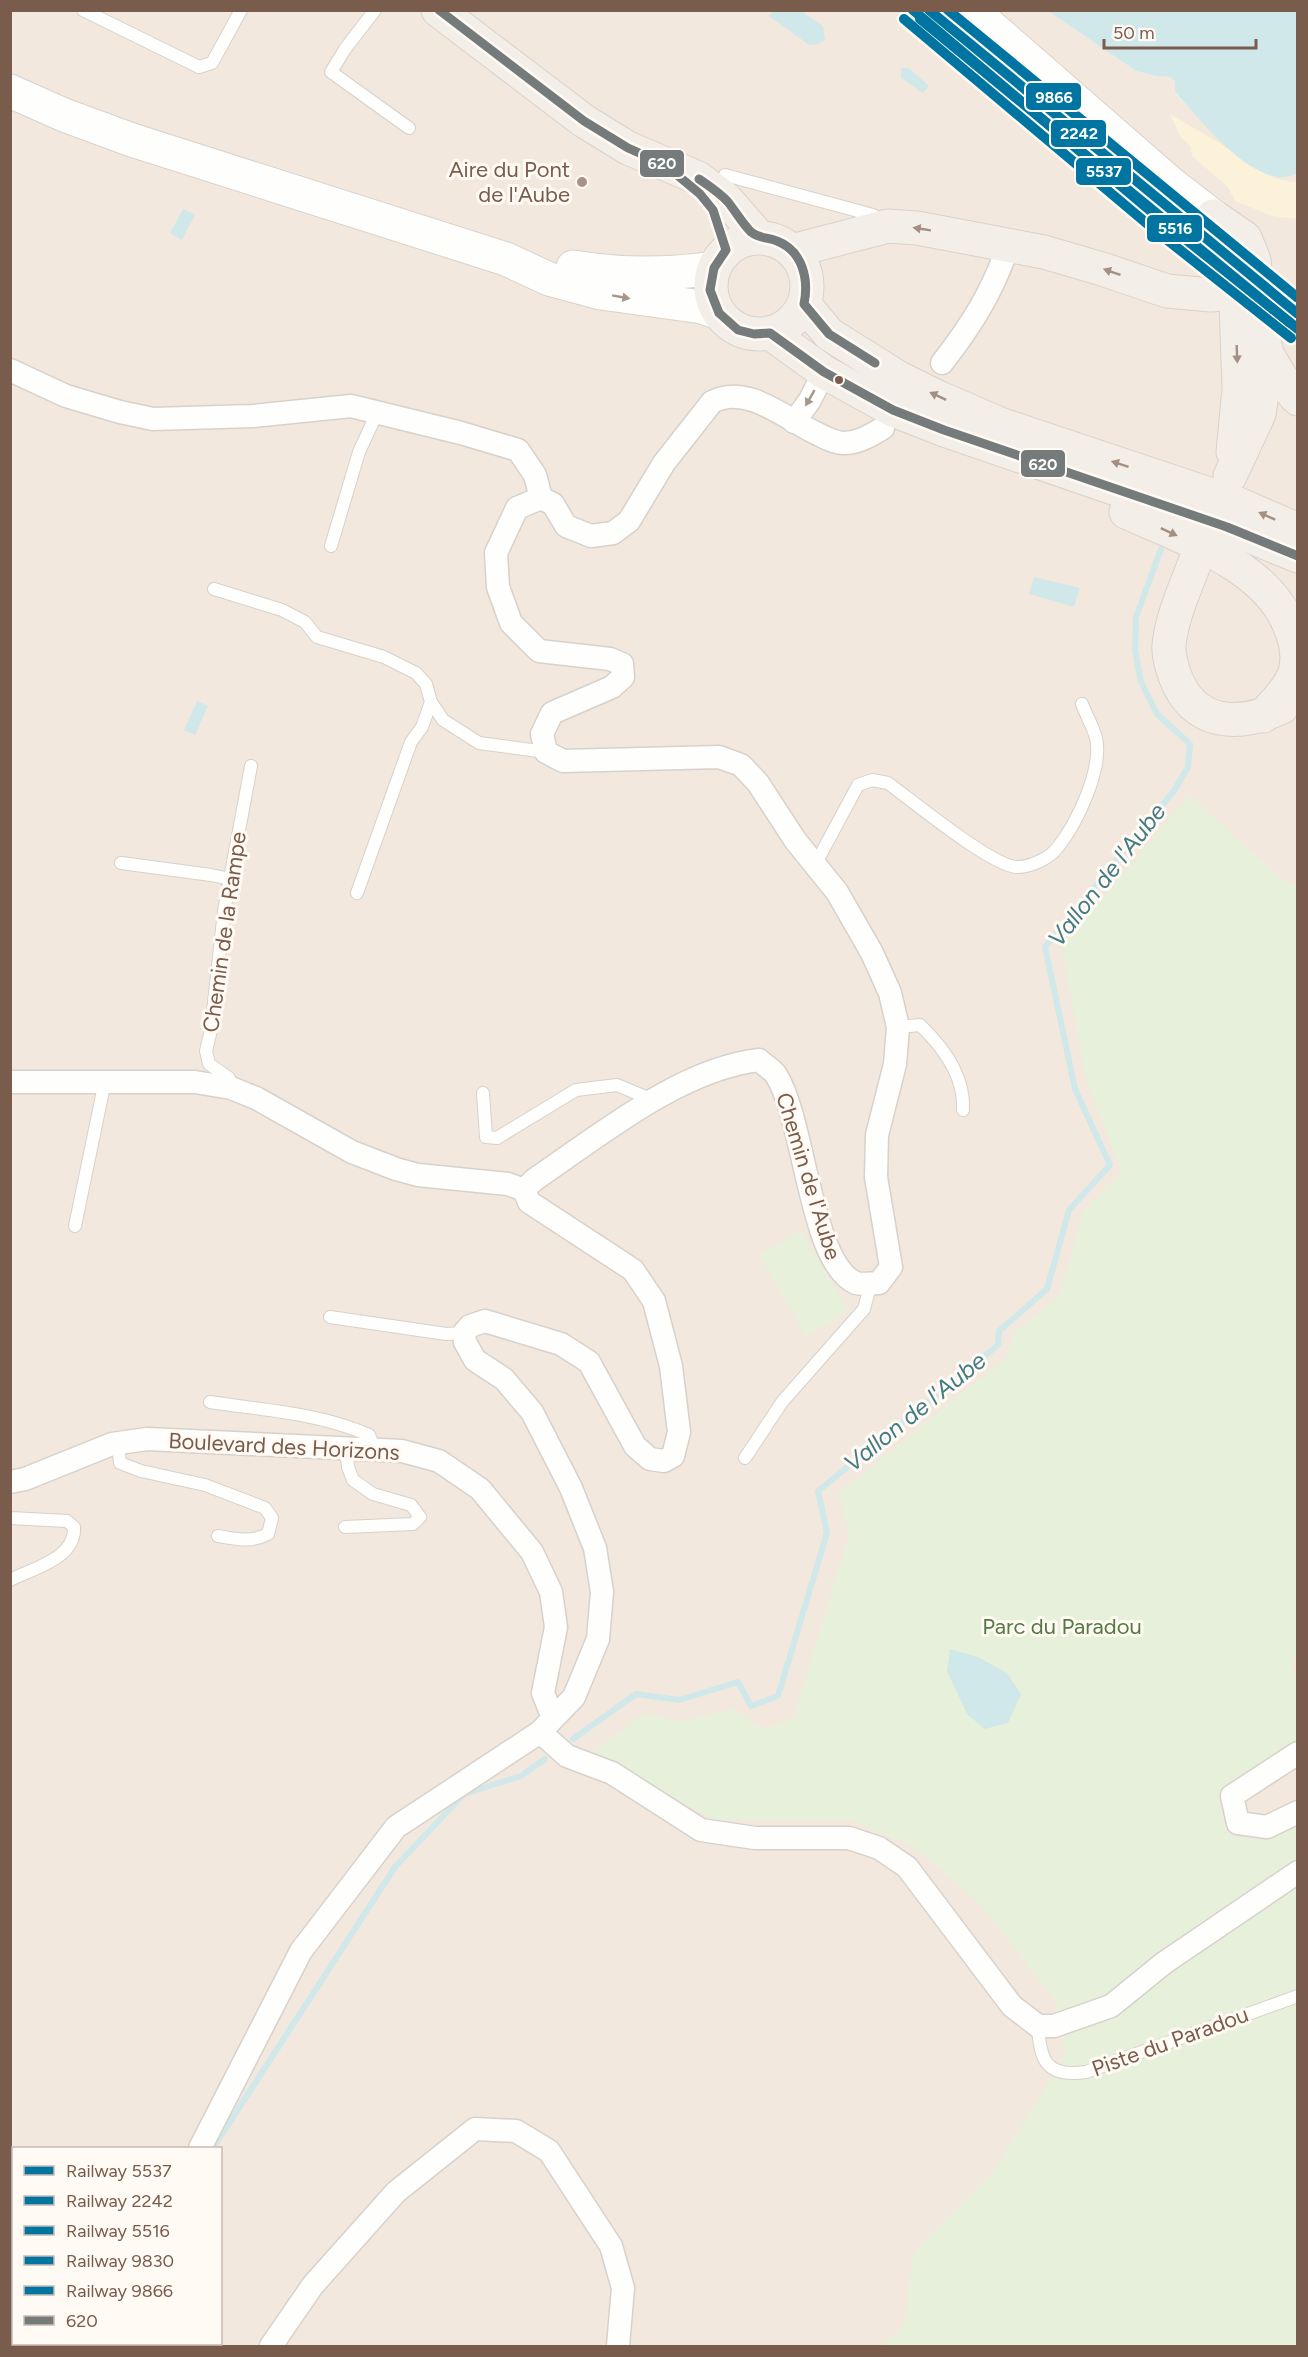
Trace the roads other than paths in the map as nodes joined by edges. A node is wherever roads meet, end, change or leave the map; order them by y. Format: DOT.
graph roads {
  1 [pos="83,10"];
  2 [pos="241,10"];
  3 [pos="375,10"];
  4 [pos="438,10"];
  5 [pos="972,10"];
  6 [pos="10,91"];
  7 [pos="409,128"];
  8 [pos="664,165"];
  9 [pos="725,175"];
  10 [pos="888,226"];
  11 [pos="759,237"];
  12 [pos="1008,246"];
  13 [pos="792,251"];
  14 [pos="506,259"];
  15 [pos="720,259"];
  16 [pos="804,304"];
  17 [pos="1244,307"];
  18 [pos="719,313"];
  19 [pos="770,333"];
  20 [pos="1266,350"];
  21 [pos="942,363"];
  22 [pos="10,370"];
  23 [pos="824,372"];
  24 [pos="1298,399"];
  25 [pos="377,413"];
  26 [pos="794,422"];
  27 [pos="883,428"];
  28 [pos="944,430"];
  29 [pos="541,498"];
  30 [pos="1298,530"];
  31 [pos="332,546"];
  32 [pos="1298,556"];
  33 [pos="1195,562"];
  34 [pos="214,589"];
  35 [pos="1298,700"];
  36 [pos="431,702"];
  37 [pos="1082,704"];
  38 [pos="1263,716"];
  39 [pos="546,752"];
  40 [pos="251,766"];
  41 [pos="121,863"];
  42 [pos="815,865"];
  43 [pos="230,879"];
  44 [pos="357,893"];
  45 [pos="898,1027"];
  46 [pos="105,1081"];
  47 [pos="10,1082"];
  48 [pos="231,1088"];
  49 [pos="483,1093"];
  50 [pos="654,1100"];
  51 [pos="963,1110"];
  52 [pos="524,1190"];
  53 [pos="75,1226"];
  54 [pos="871,1283"];
  55 [pos="330,1317"];
  56 [pos="464,1333"];
  57 [pos="210,1402"];
  58 [pos="118,1443"];
  59 [pos="346,1449"];
  60 [pos="375,1450"];
  61 [pos="746,1458"];
  62 [pos="10,1482"];
  63 [pos="10,1518"];
  64 [pos="345,1527"];
  65 [pos="218,1536"];
  66 [pos="10,1580"];
  67 [pos="547,1725"];
  68 [pos="1298,1753"];
  69 [pos="1298,1812"];
  70 [pos="1298,1872"];
  71 [pos="1298,1996"];
  72 [pos="1038,2026"];
  73 [pos="200,2147"];
  74 [pos="271,2346"];
  75 [pos="618,2346"];
  1 -- 2 [label="lane"];
  3 -- 7 [label="lane"];
  4 -- 8 [label="main road"];
  5 -- 17 [label="main road"];
  6 -- 14 [label="main road"];
  8 -- 11 [label="main road"];
  8 -- 15 [label="main road"];
  9 -- 10 [label="lane"];
  12 -- 10 [label="main road, one-way"];
  10 -- 13 [label="main road"];
  11 -- 13 [label="main road"];
  11 -- 15 [label="main road"];
  17 -- 12 [label="main road, one-way"];
  12 -- 21 [label="street"];
  13 -- 16 [label="main road"];
  14 -- 15 [label="main road"];
  14 -- 18 [label="main road, one-way"];
  15 -- 18 [label="main road"];
  16 -- 19 [label="main road"];
  30 -- 16 [label="main road, one-way"];
  17 -- 20 [label="main road"];
  17 -- 20 [label="main road, one-way"];
  18 -- 19 [label="main road"];
  19 -- 23 [label="main road"];
  20 -- 24 [label="main road"];
  22 -- 25 [label="street"];
  23 -- 26 [label="street, one-way"];
  23 -- 28 [label="main road"];
  25 -- 29 [label="street"];
  25 -- 31 [label="lane"];
  26 -- 27 [label="street"];
  26 -- 29 [label="street"];
  28 -- 32 [label="main road"];
  28 -- 38 [label="main road, one-way"];
  29 -- 39 [label="street"];
  33 -- 38 [label="main road"];
  34 -- 36 [label="lane"];
  35 -- 38 [label="main road"];
  36 -- 39 [label="lane"];
  36 -- 44 [label="lane"];
  37 -- 42 [label="lane"];
  39 -- 42 [label="street"];
  40 -- 43 [label="lane, Chemin de la Rampe"];
  41 -- 43 [label="lane"];
  42 -- 45 [label="street"];
  43 -- 48 [label="lane, Chemin de la Rampe"];
  45 -- 51 [label="lane"];
  45 -- 54 [label="street"];
  46 -- 47 [label="street, Chemin de la Rampe"];
  46 -- 48 [label="street, Chemin de la Rampe"];
  46 -- 53 [label="lane"];
  48 -- 52 [label="street, Chemin de la Rampe"];
  49 -- 50 [label="lane"];
  50 -- 52 [label="street, Chemin de l'Aube"];
  50 -- 54 [label="street, Chemin de l'Aube"];
  52 -- 56 [label="street"];
  54 -- 61 [label="lane"];
  55 -- 56 [label="lane"];
  56 -- 67 [label="street"];
  57 -- 60 [label="lane"];
  58 -- 59 [label="street, Boulevard des Horizons"];
  58 -- 62 [label="street, Boulevard des Horizons"];
  58 -- 65 [label="lane"];
  59 -- 60 [label="street, Boulevard des Horizons"];
  59 -- 64 [label="lane"];
  60 -- 67 [label="street, Boulevard des Horizons"];
  63 -- 66 [label="lane"];
  67 -- 72 [label="street, Boulevard des Horizons"];
  67 -- 73 [label="street"];
  68 -- 69 [label="street"];
  70 -- 72 [label="street"];
  71 -- 72 [label="lane, Piste du Paradou"];
  74 -- 75 [label="street"];
}
